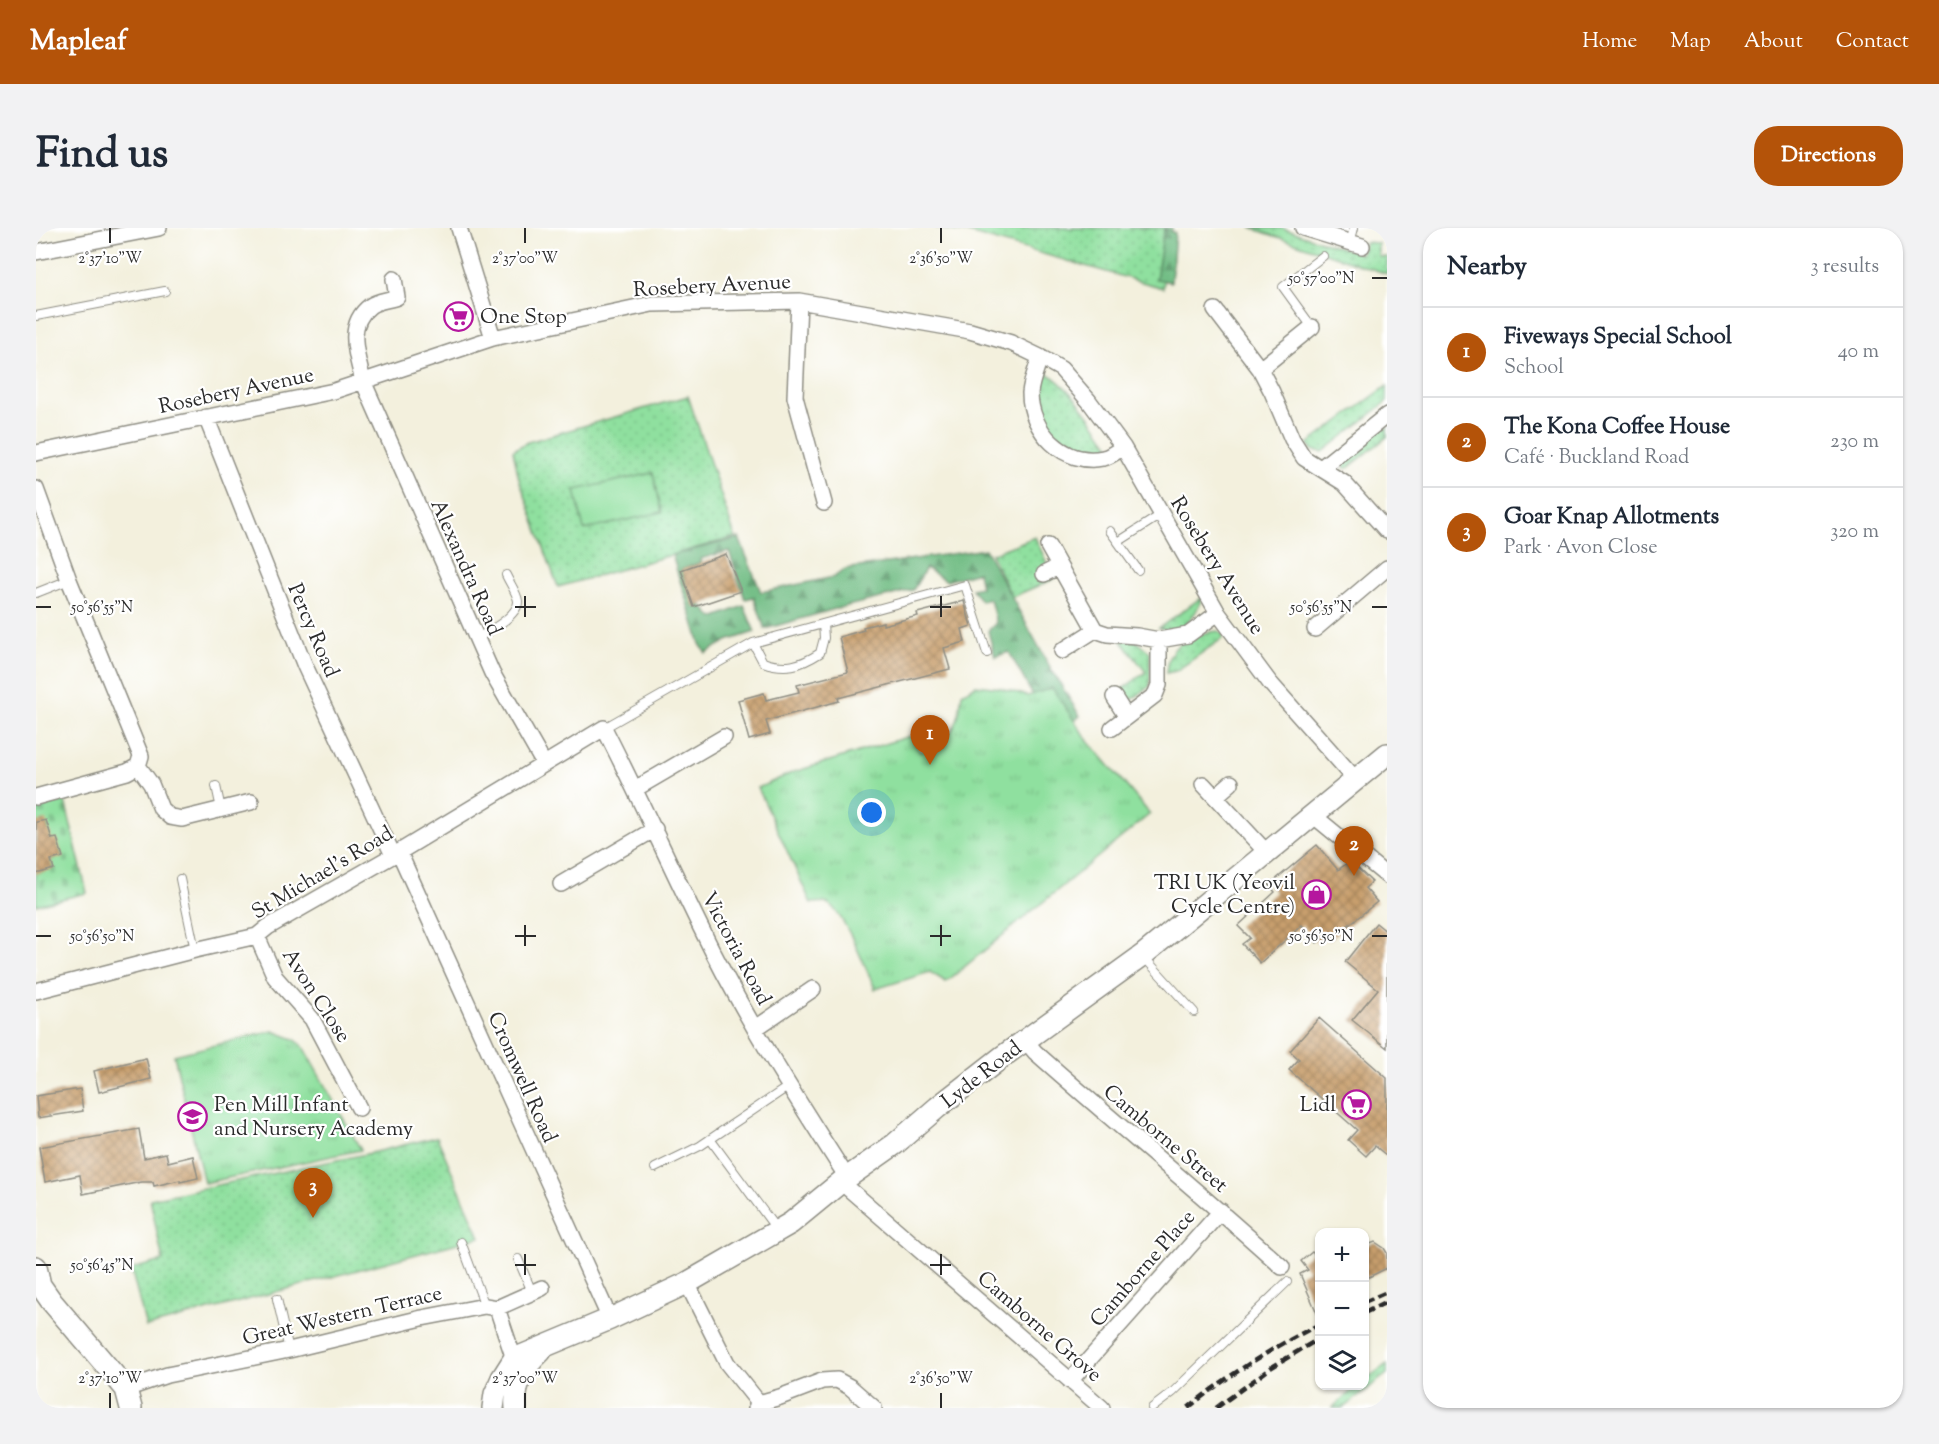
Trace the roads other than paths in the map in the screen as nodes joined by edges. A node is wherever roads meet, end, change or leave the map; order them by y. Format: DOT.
graph roads {
  1 [pos="159,228"];
  2 [pos="459,228"];
  3 [pos="1303,228"];
  4 [pos="1356,239"];
  5 [pos="36,252"];
  6 [pos="1323,256"];
  7 [pos="394,279"];
  8 [pos="165,291"];
  9 [pos="799,301"];
  10 [pos="1215,310"];
  11 [pos="36,316"];
  12 [pos="1312,327"];
  13 [pos="493,338"];
  14 [pos="1040,357"];
  15 [pos="1260,369"];
  16 [pos="363,381"];
  17 [pos="1387,415"];
  18 [pos="206,417"];
  19 [pos="1123,447"];
  20 [pos="36,453"];
  21 [pos="1322,467"];
  22 [pos="36,489"];
  23 [pos="824,503"];
  24 [pos="1162,514"];
  25 [pos="1110,531"];
  26 [pos="1387,531"];
  27 [pos="1118,542"];
  28 [pos="1048,546"];
  29 [pos="1059,567"];
  30 [pos="1387,568"];
  31 [pos="1138,570"];
  32 [pos="1044,574"];
  33 [pos="506,575"];
  34 [pos="69,580"];
  35 [pos="36,593"];
  36 [pos="1218,613"];
  37 [pos="823,624"];
  38 [pos="1315,629"];
  39 [pos="1095,630"];
  40 [pos="477,638"];
  41 [pos="1159,640"];
  42 [pos="753,643"];
  43 [pos="1062,651"];
  44 [pos="987,653"];
  45 [pos="1114,698"];
  46 [pos="1126,716"];
  47 [pos="604,728"];
  48 [pos="1112,728"];
  49 [pos="724,736"];
  50 [pos="1387,754"];
  51 [pos="544,764"];
  52 [pos="138,766"];
  53 [pos="1357,781"];
  54 [pos="1231,783"];
  55 [pos="1203,784"];
  56 [pos="216,786"];
  57 [pos="635,789"];
  58 [pos="1216,796"];
  59 [pos="36,797"];
  60 [pos="251,802"];
  61 [pos="221,809"];
  62 [pos="1314,816"];
  63 [pos="655,829"];
  64 [pos="396,853"];
  65 [pos="1268,854"];
  66 [pos="1387,876"];
  67 [pos="180,879"];
  68 [pos="561,884"];
  69 [pos="257,936"];
  70 [pos="195,950"];
  71 [pos="1143,955"];
  72 [pos="813,989"];
  73 [pos="36,991"];
  74 [pos="1194,1012"];
  75 [pos="756,1028"];
  76 [pos="1025,1040"];
  77 [pos="789,1086"];
  78 [pos="359,1108"];
  79 [pos="710,1139"];
  80 [pos="655,1168"];
  81 [pos="845,1181"];
  82 [pos="1221,1211"];
  83 [pos="778,1231"];
  84 [pos="461,1242"];
  85 [pos="518,1259"];
  86 [pos="36,1267"];
  87 [pos="1282,1267"];
  88 [pos="1287,1282"];
  89 [pos="687,1283"];
  90 [pos="537,1290"];
  91 [pos="278,1299"];
  92 [pos="491,1307"];
  93 [pos="610,1319"];
  94 [pos="289,1350"];
  95 [pos="518,1368"];
  96 [pos="1070,1381"];
  97 [pos="128,1399"];
  98 [pos="758,1405"];
  99 [pos="493,1408"];
  100 [pos="516,1408"];
  101 [pos="874,1408"];
  102 [pos="1102,1408"];
  103 [pos="1152,1408"];
  1 -- 5 [label="street"];
  2 -- 13 [label="street"];
  3 -- 4 [label="street"];
  6 -- 12 [label="lane"];
  7 -- 16 [label="street, Alexandra Road"];
  8 -- 11 [label="lane"];
  9 -- 13 [label="street, Rosebery Avenue"];
  9 -- 14 [label="street, Rosebery Avenue"];
  9 -- 23 [label="street"];
  10 -- 15 [label="street"];
  12 -- 15 [label="street"];
  13 -- 16 [label="street, Rosebery Avenue"];
  14 -- 19 [label="street, Rosebery Avenue"];
  14 -- 19 [label="street"];
  15 -- 21 [label="street"];
  16 -- 18 [label="street, Rosebery Avenue"];
  16 -- 40 [label="street, Alexandra Road"];
  17 -- 21 [label="street"];
  18 -- 20 [label="street, Rosebery Avenue"];
  18 -- 64 [label="street, Percy Road"];
  19 -- 24 [label="street, Rosebery Avenue"];
  21 -- 26 [label="street"];
  22 -- 34 [label="street"];
  24 -- 27 [label="lane"];
  24 -- 36 [label="street, Rosebery Avenue"];
  25 -- 27 [label="lane"];
  27 -- 31 [label="lane"];
  28 -- 29 [label="street"];
  29 -- 32 [label="street"];
  29 -- 39 [label="street"];
  30 -- 38 [label="street"];
  33 -- 40 [label="lane"];
  34 -- 35 [label="lane"];
  34 -- 52 [label="street"];
  36 -- 41 [label="street"];
  36 -- 53 [label="street, Rosebery Avenue"];
  37 -- 42 [label="lane"];
  37 -- 42 [label="lane"];
  37 -- 44 [label="lane"];
  39 -- 41 [label="street"];
  39 -- 43 [label="street"];
  40 -- 51 [label="street, Alexandra Road"];
  41 -- 46 [label="street"];
  42 -- 47 [label="lane"];
  45 -- 46 [label="street"];
  46 -- 48 [label="street"];
  47 -- 51 [label="street, St Michael's Road"];
  47 -- 57 [label="street, Victoria Road"];
  49 -- 57 [label="street"];
  50 -- 53 [label="street, Lyde Road"];
  51 -- 64 [label="street, St Michael's Road"];
  52 -- 59 [label="street"];
  52 -- 61 [label="street"];
  53 -- 62 [label="street, Lyde Road"];
  54 -- 58 [label="street"];
  55 -- 58 [label="street"];
  56 -- 61 [label="lane"];
  57 -- 63 [label="street, Victoria Road"];
  58 -- 65 [label="street"];
  60 -- 61 [label="street"];
  62 -- 65 [label="street, Lyde Road"];
  62 -- 66 [label="street"];
  63 -- 68 [label="street"];
  63 -- 75 [label="street, Victoria Road"];
  64 -- 69 [label="street, St Michael's Road"];
  64 -- 93 [label="street, Cromwell Road"];
  65 -- 71 [label="street, Lyde Road"];
  67 -- 70 [label="lane"];
  69 -- 70 [label="street, St Michael's Road"];
  69 -- 78 [label="street, Avon Close"];
  70 -- 73 [label="street, St Michael's Road"];
  71 -- 74 [label="lane"];
  71 -- 76 [label="street, Lyde Road"];
  72 -- 75 [label="street"];
  75 -- 77 [label="street, Victoria Road"];
  76 -- 81 [label="street, Lyde Road"];
  76 -- 82 [label="street, Camborne Street"];
  77 -- 79 [label="lane"];
  77 -- 81 [label="street, Victoria Road"];
  79 -- 80 [label="lane"];
  79 -- 83 [label="lane"];
  81 -- 83 [label="street, Lyde Road"];
  81 -- 96 [label="street, Camborne Grove"];
  82 -- 87 [label="street, Camborne Street"];
  82 -- 96 [label="street, Camborne Place"];
  83 -- 89 [label="street, Lyde Road"];
  84 -- 92 [label="lane"];
  85 -- 90 [label="lane"];
  86 -- 97 [label="street"];
  88 -- 103 [label="lane"];
  89 -- 93 [label="street, Lyde Road"];
  89 -- 98 [label="street"];
  90 -- 92 [label="street, Great Western Terrace"];
  91 -- 94 [label="lane"];
  92 -- 94 [label="street, Great Western Terrace"];
  92 -- 95 [label="street"];
  93 -- 95 [label="street, Lyde Road"];
  94 -- 97 [label="street, Great Western Terrace"];
  95 -- 99 [label="street"];
  95 -- 100 [label="street"];
  96 -- 102 [label="street, Camborne Grove"];
  98 -- 101 [label="street"];
}
